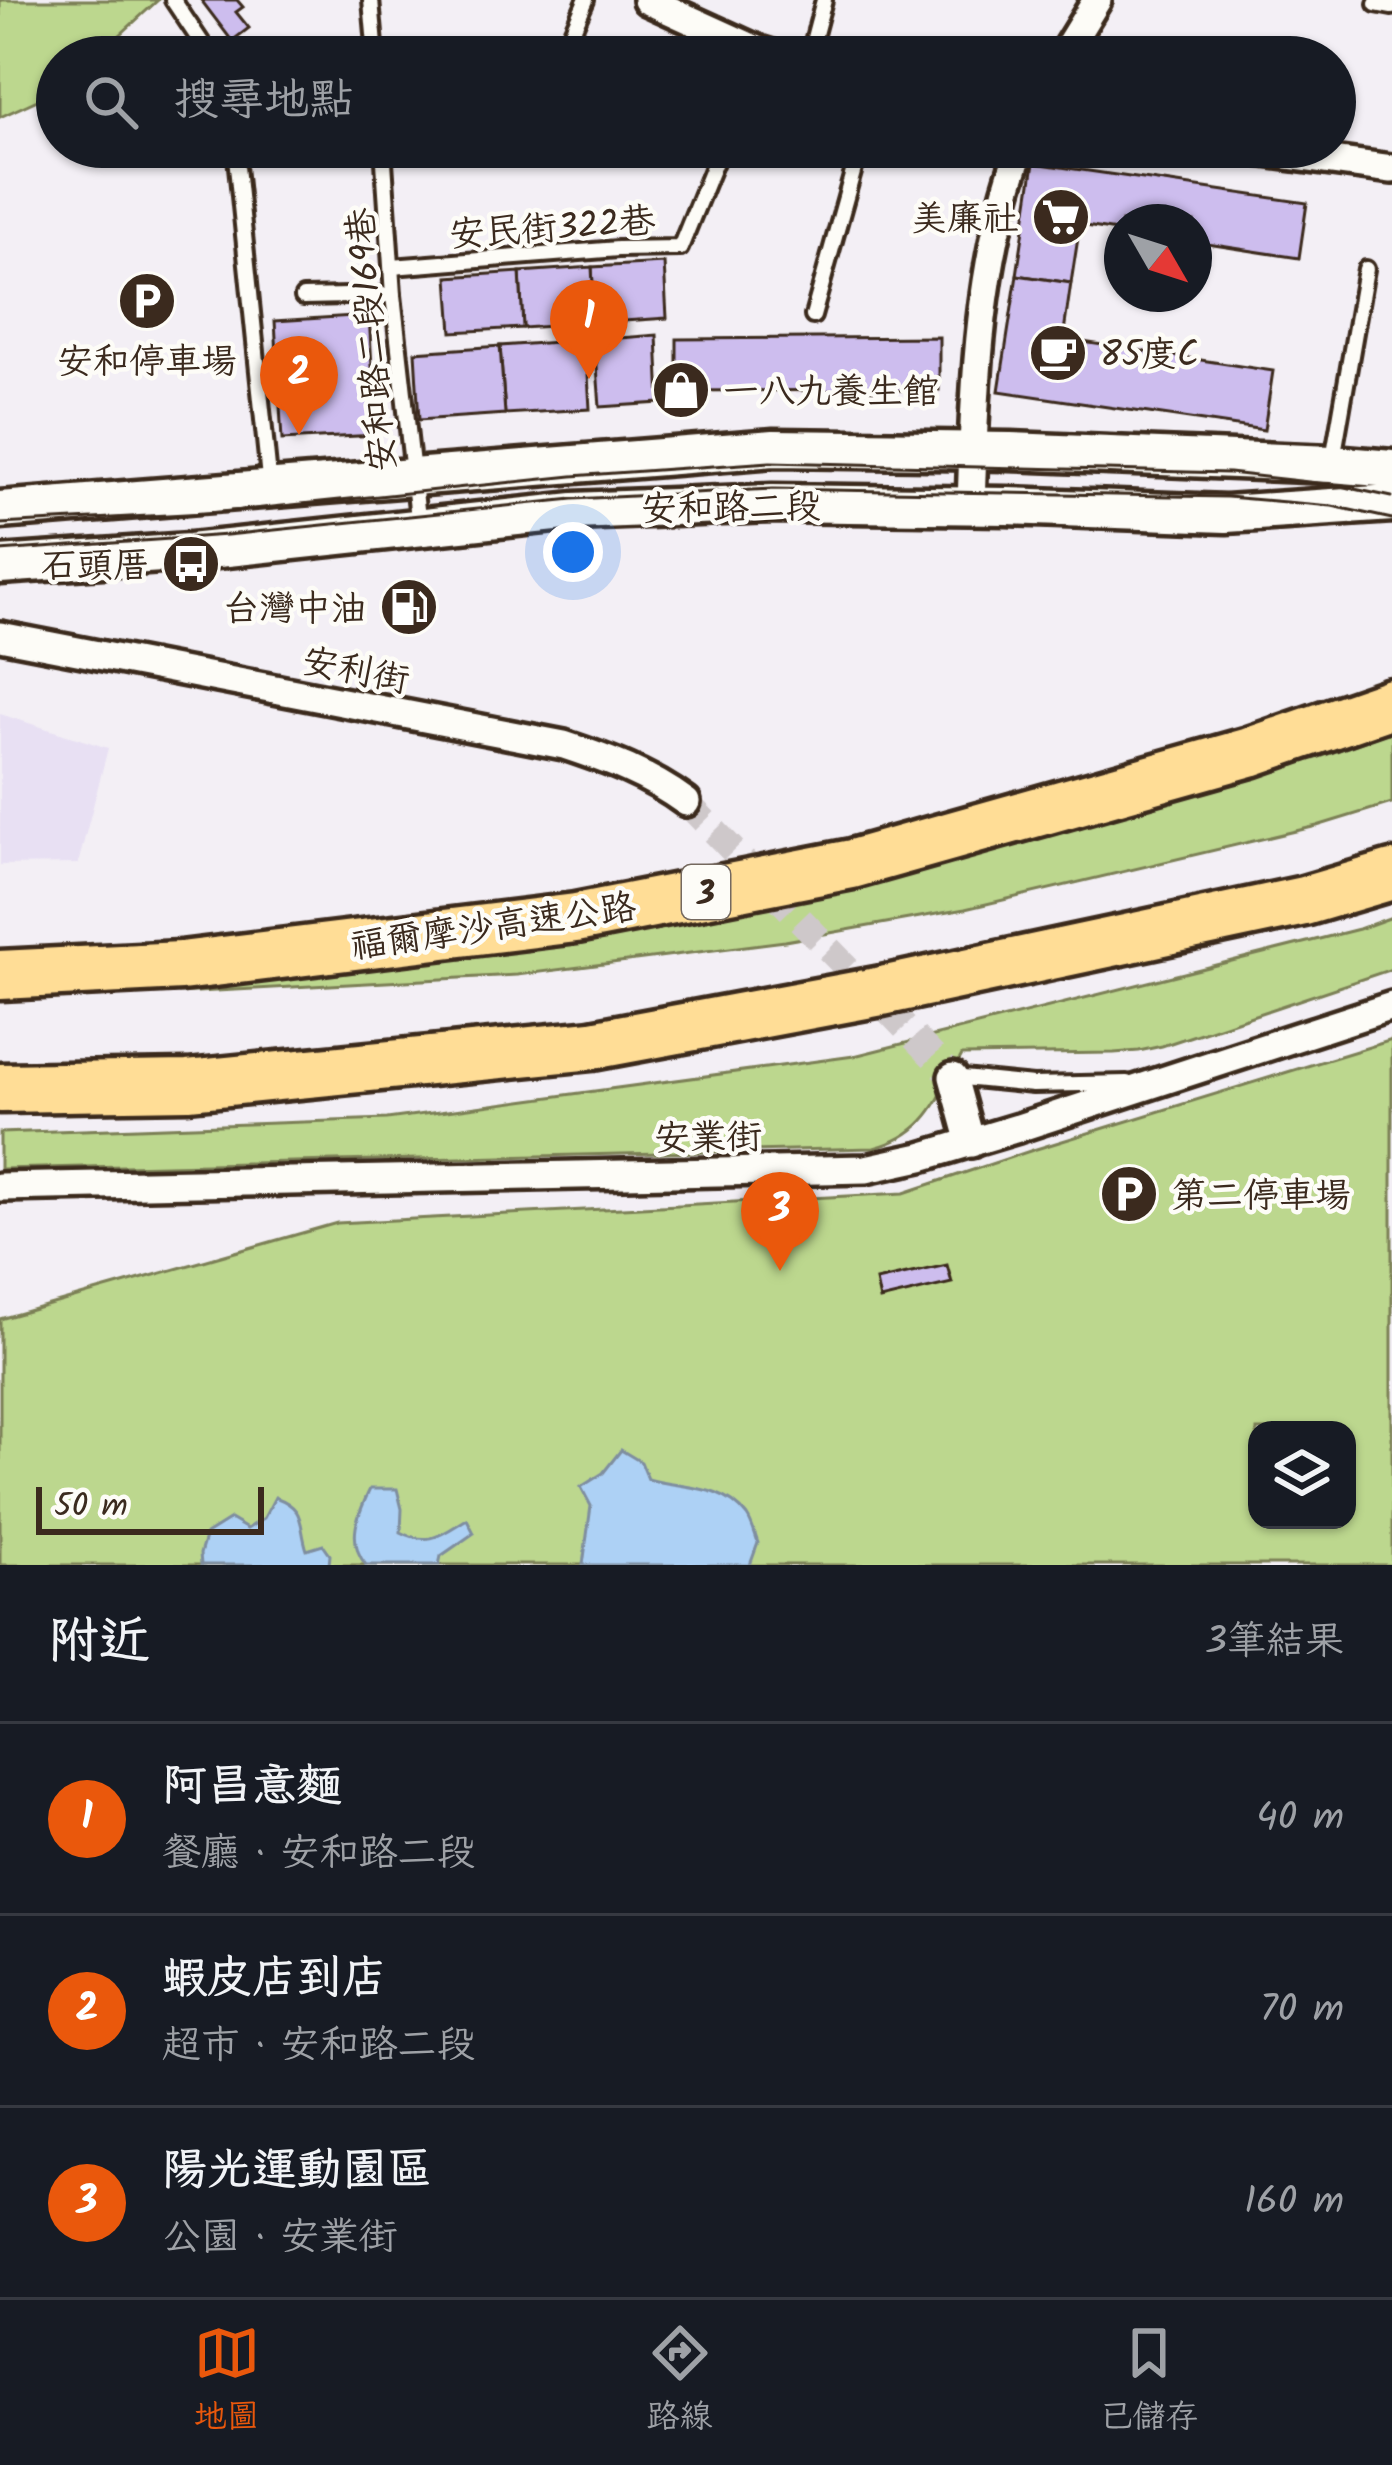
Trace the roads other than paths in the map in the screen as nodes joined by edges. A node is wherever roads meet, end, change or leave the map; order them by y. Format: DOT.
graph roads {
  1 [pos="173,0"];
  2 [pos="371,0"];
  3 [pos="586,0"];
  4 [pos="647,0"];
  5 [pos="824,0"];
  6 [pos="1095,3"];
  7 [pos="197,36"];
  8 [pos="374,36"];
  9 [pos="570,36"];
  10 [pos="724,36"];
  11 [pos="815,36"];
  12 [pos="1075,36"];
  13 [pos="1356,164"];
  14 [pos="237,168"];
  15 [pos="385,168"];
  16 [pos="712,168"];
  17 [pos="854,168"];
  18 [pos="1014,168"];
  19 [pos="1392,169"];
  20 [pos="392,266"];
  21 [pos="1366,269"];
  22 [pos="393,296"];
  23 [pos="303,297"];
  24 [pos="813,316"];
  25 [pos="973,450"];
  26 [pos="1332,464"];
  27 [pos="1392,470"];
  28 [pos="413,478"];
  29 [pos="271,490"];
  30 [pos="1392,503"];
  31 [pos="970,506"];
  32 [pos="0,510"];
  33 [pos="419,527"];
  34 [pos="0,565"];
  35 [pos="0,637"];
  36 [pos="1392,703"];
  37 [pos="686,802"];
  38 [pos="1392,875"];
  39 [pos="0,975"];
  40 [pos="1392,1006"];
  41 [pos="953,1077"];
  42 [pos="1156,1082"];
  43 [pos="0,1088"];
  44 [pos="971,1143"];
  45 [pos="0,1187"];
  1 -- 7 [label="lane"];
  2 -- 8 [label="lane"];
  3 -- 9 [label="lane"];
  4 -- 10 [label="street"];
  5 -- 11 [label="lane"];
  6 -- 12 [label="street"];
  13 -- 19 [label="street"];
  14 -- 29 [label="lane"];
  15 -- 20 [label="lane, 安和路二段169巷"];
  16 -- 20 [label="lane, 安民街322巷"];
  17 -- 24 [label="lane"];
  18 -- 25 [label="street"];
  20 -- 22 [label="lane, 安和路二段169巷"];
  21 -- 26 [label="lane"];
  22 -- 23 [label="lane"];
  22 -- 28 [label="lane, 安和路二段169巷"];
  25 -- 26 [label="main road, 安和路二段"];
  25 -- 28 [label="main road, 安和路二段"];
  25 -- 31 [label="street"];
  26 -- 27 [label="main road, 安和路二段"];
  28 -- 29 [label="main road, 安和路二段"];
  28 -- 33 [label="lane, 安和路二段169巷"];
  29 -- 32 [label="main road, 安和路二段"];
  30 -- 31 [label="main road, 安和路二段"];
  31 -- 33 [label="main road, 安和路二段"];
  33 -- 34 [label="main road, 安和路二段"];
  35 -- 37 [label="street, 安利街"];
  36 -- 39 [label="highway, 福爾摩沙高速公路 / 3"];
  38 -- 43 [label="highway"];
  40 -- 42 [label="street, 安業街"];
  41 -- 42 [label="lane"];
  41 -- 44 [label="street"];
  42 -- 44 [label="street, 安業街"];
  44 -- 45 [label="street, 安業街"];
}
